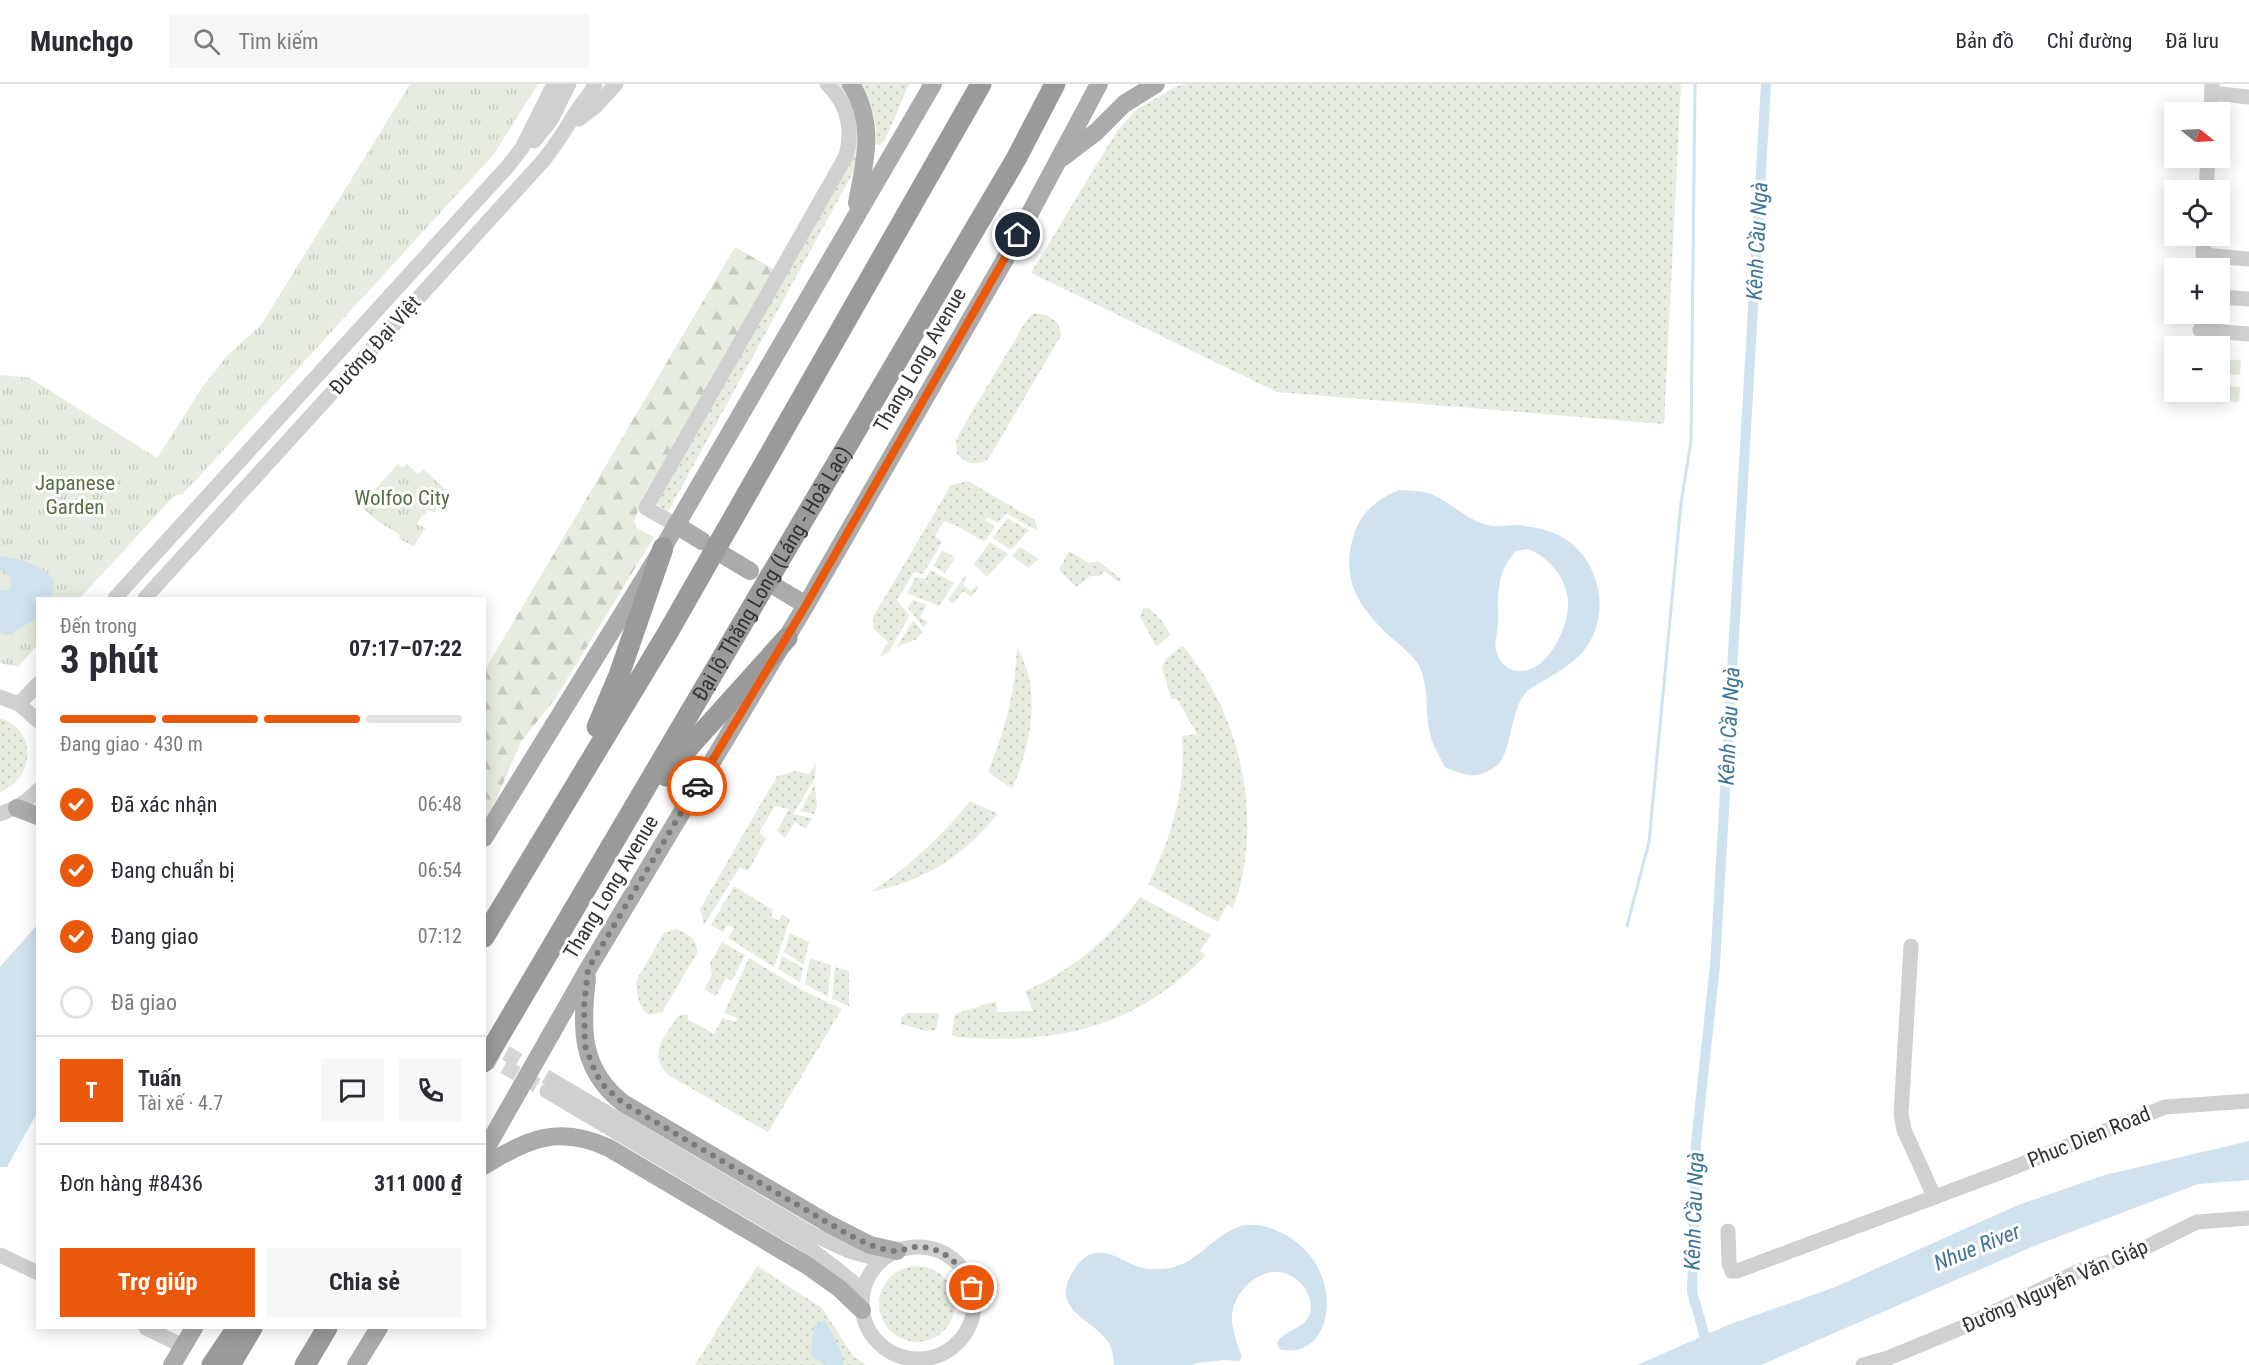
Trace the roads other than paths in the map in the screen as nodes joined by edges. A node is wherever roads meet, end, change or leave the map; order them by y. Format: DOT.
graph roads {
  1 [pos="616,84"];
  2 [pos="827,84"];
  3 [pos="851,84"];
  4 [pos="933,84"];
  5 [pos="981,84"];
  6 [pos="1055,84"];
  7 [pos="1099,84"];
  8 [pos="1156,84"];
  9 [pos="563,86"];
  10 [pos="588,86"];
  11 [pos="2212,88"];
  12 [pos="2249,97"];
  13 [pos="564,132"];
  14 [pos="1059,159"];
  15 [pos="855,217"];
  16 [pos="2203,246"];
  17 [pos="2249,259"];
  18 [pos="2230,298"];
  19 [pos="2249,299"];
  20 [pos="2200,330"];
  21 [pos="2249,334"];
  22 [pos="676,525"];
  23 [pos="702,541"];
  24 [pos="164,546"];
  25 [pos="663,548"];
  26 [pos="725,556"];
  27 [pos="179,561"];
  28 [pos="750,571"];
  29 [pos="771,584"];
  30 [pos="116,597"];
  31 [pos="146,597"];
  32 [pos="806,605"];
  33 [pos="786,638"];
  34 [pos="36,686"];
  35 [pos="0,698"];
  36 [pos="19,704"];
  37 [pos="36,718"];
  38 [pos="24,803"];
  39 [pos="36,814"];
  40 [pos="486,835"];
  41 [pos="486,922"];
  42 [pos="486,935"];
  43 [pos="557,941"];
  44 [pos="1911,946"];
  45 [pos="588,969"];
  46 [pos="486,1059"];
  47 [pos="2249,1101"];
  48 [pos="486,1148"];
  49 [pos="486,1165"];
  50 [pos="1934,1196"];
  51 [pos="2249,1218"];
  52 [pos="1728,1231"];
  53 [pos="0,1255"];
  54 [pos="890,1255"];
  55 [pos="36,1272"];
  56 [pos="863,1291"];
  57 [pos="862,1310"];
  58 [pos="148,1329"];
  59 [pos="193,1329"];
  60 [pos="236,1329"];
  61 [pos="251,1329"];
  62 [pos="326,1329"];
  63 [pos="339,1329"];
  64 [pos="378,1329"];
  65 [pos="183,1346"];
  66 [pos="172,1365"];
  67 [pos="212,1365"];
  68 [pos="230,1365"];
  69 [pos="305,1365"];
  70 [pos="320,1365"];
  71 [pos="356,1365"];
  72 [pos="1863,1365"];
  1 -- 13 [label="street"];
  2 -- 22 [label="street"];
  3 -- 15 [label="main road"];
  4 -- 15 [label="main road"];
  5 -- 42 [label="highway"];
  6 -- 43 [label="highway, Đại lộ Thăng Long (Láng - Hoà Lạc)"];
  7 -- 14 [label="main road, Thang Long Avenue"];
  8 -- 14 [label="main road"];
  9 -- 24 [label="street, Đường Đại Việt"];
  10 -- 13 [label="street, Đường Đại Việt"];
  11 -- 12 [label="street"];
  13 -- 27 [label="street, Đường Đại Việt"];
  14 -- 32 [label="main road, Thang Long Avenue"];
  15 -- 22 [label="main road"];
  16 -- 17 [label="street"];
  18 -- 19 [label="street"];
  20 -- 21 [label="street"];
  22 -- 23 [label="main road"];
  22 -- 25 [label="main road"];
  24 -- 27 [label="street"];
  24 -- 30 [label="street, Đường Đại Việt"];
  25 -- 40 [label="main road"];
  25 -- 41 [label="highway"];
  26 -- 28 [label="main road"];
  27 -- 31 [label="street, Đường Đại Việt"];
  29 -- 32 [label="main road"];
  32 -- 33 [label="main road, Thang Long Avenue"];
  33 -- 43 [label="highway"];
  33 -- 45 [label="main road, Thang Long Avenue"];
  34 -- 36 [label="street"];
  35 -- 36 [label="street"];
  36 -- 37 [label="street"];
  38 -- 39 [label="main road"];
  43 -- 46 [label="highway, Đại lộ Thăng Long (Láng - Hoà Lạc)"];
  44 -- 50 [label="street"];
  45 -- 48 [label="main road, Thang Long Avenue"];
  45 -- 54 [label="main road"];
  47 -- 50 [label="street, Phuc Dien Road"];
  49 -- 57 [label="main road"];
  50 -- 52 [label="street, Phuc Dien Road"];
  51 -- 72 [label="street, Đường Nguyễn Văn Giáp"];
  53 -- 55 [label="street"];
  54 -- 56 [label="street"];
  54 -- 56 [label="street"];
  54 -- 57 [label="street"];
  56 -- 57 [label="street"];
  58 -- 65 [label="street"];
  59 -- 65 [label="main road"];
  60 -- 67 [label="highway"];
  61 -- 68 [label="highway"];
  62 -- 69 [label="highway"];
  63 -- 70 [label="highway"];
  64 -- 71 [label="main road"];
  65 -- 66 [label="main road"];
}
